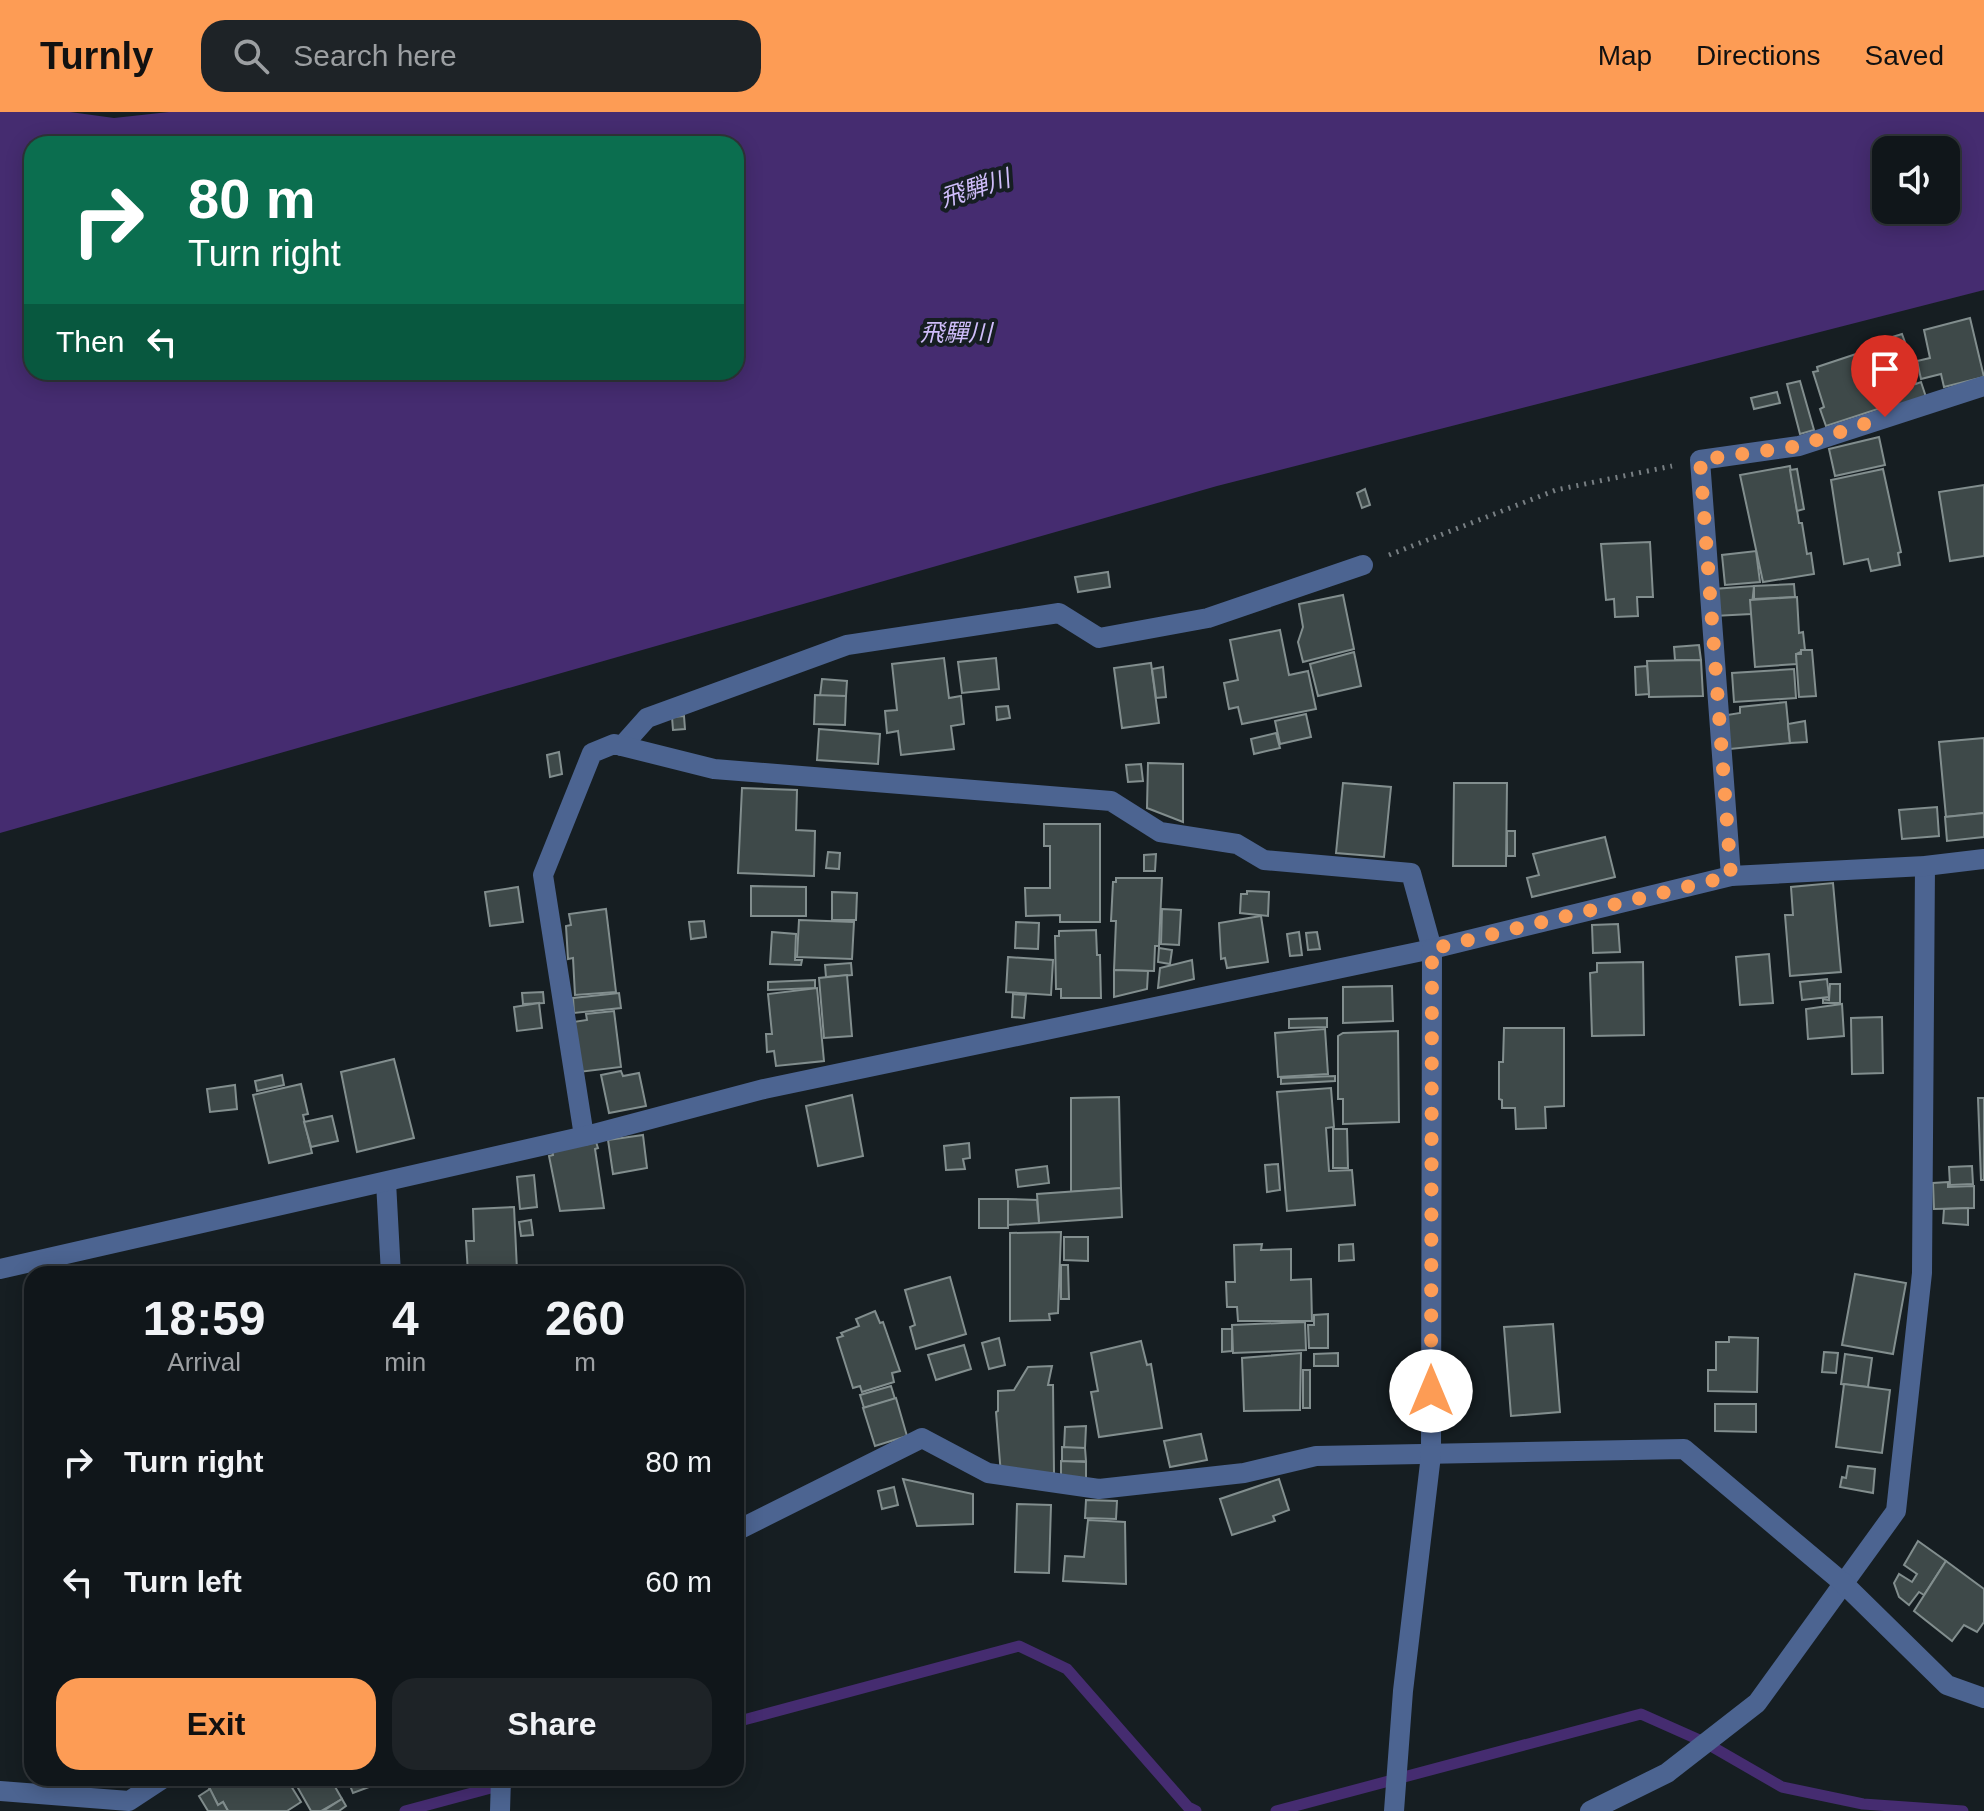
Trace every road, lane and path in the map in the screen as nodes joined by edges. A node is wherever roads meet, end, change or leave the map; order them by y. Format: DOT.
graph roads {
  1 [pos="1984,386"];
  2 [pos="1700,460"];
  3 [pos="1363,565"];
  4 [pos="622,746"];
  5 [pos="1984,859"];
  6 [pos="1925,866"];
  7 [pos="1731,876"];
  8 [pos="1432,949"];
  9 [pos="584,1136"];
  10 [pos="386,1182"];
  11 [pos="391,1266"];
  12 [pos="0,1269"];
  13 [pos="1431,1455"];
  14 [pos="744,1527"];
  15 [pos="1842,1582"];
  16 [pos="1984,1698"];
  17 [pos="152,1786"];
  18 [pos="501,1786"];
  19 [pos="0,1791"];
  20 [pos="500,1811"];
  21 [pos="1394,1811"];
  22 [pos="1590,1811"];
  1 -- 2 [label="street"];
  2 -- 3 [label="path"];
  2 -- 7 [label="street"];
  3 -- 4 [label="street"];
  4 -- 8 [label="street"];
  4 -- 9 [label="street"];
  5 -- 6 [label="street"];
  6 -- 7 [label="street"];
  6 -- 15 [label="street"];
  7 -- 8 [label="street"];
  8 -- 9 [label="street"];
  8 -- 13 [label="street"];
  9 -- 10 [label="street"];
  10 -- 11 [label="street"];
  10 -- 12 [label="street"];
  13 -- 14 [label="street"];
  13 -- 15 [label="street"];
  13 -- 21 [label="street"];
  15 -- 16 [label="street"];
  15 -- 22 [label="street"];
  17 -- 19 [label="street"];
  18 -- 20 [label="street"];
}
